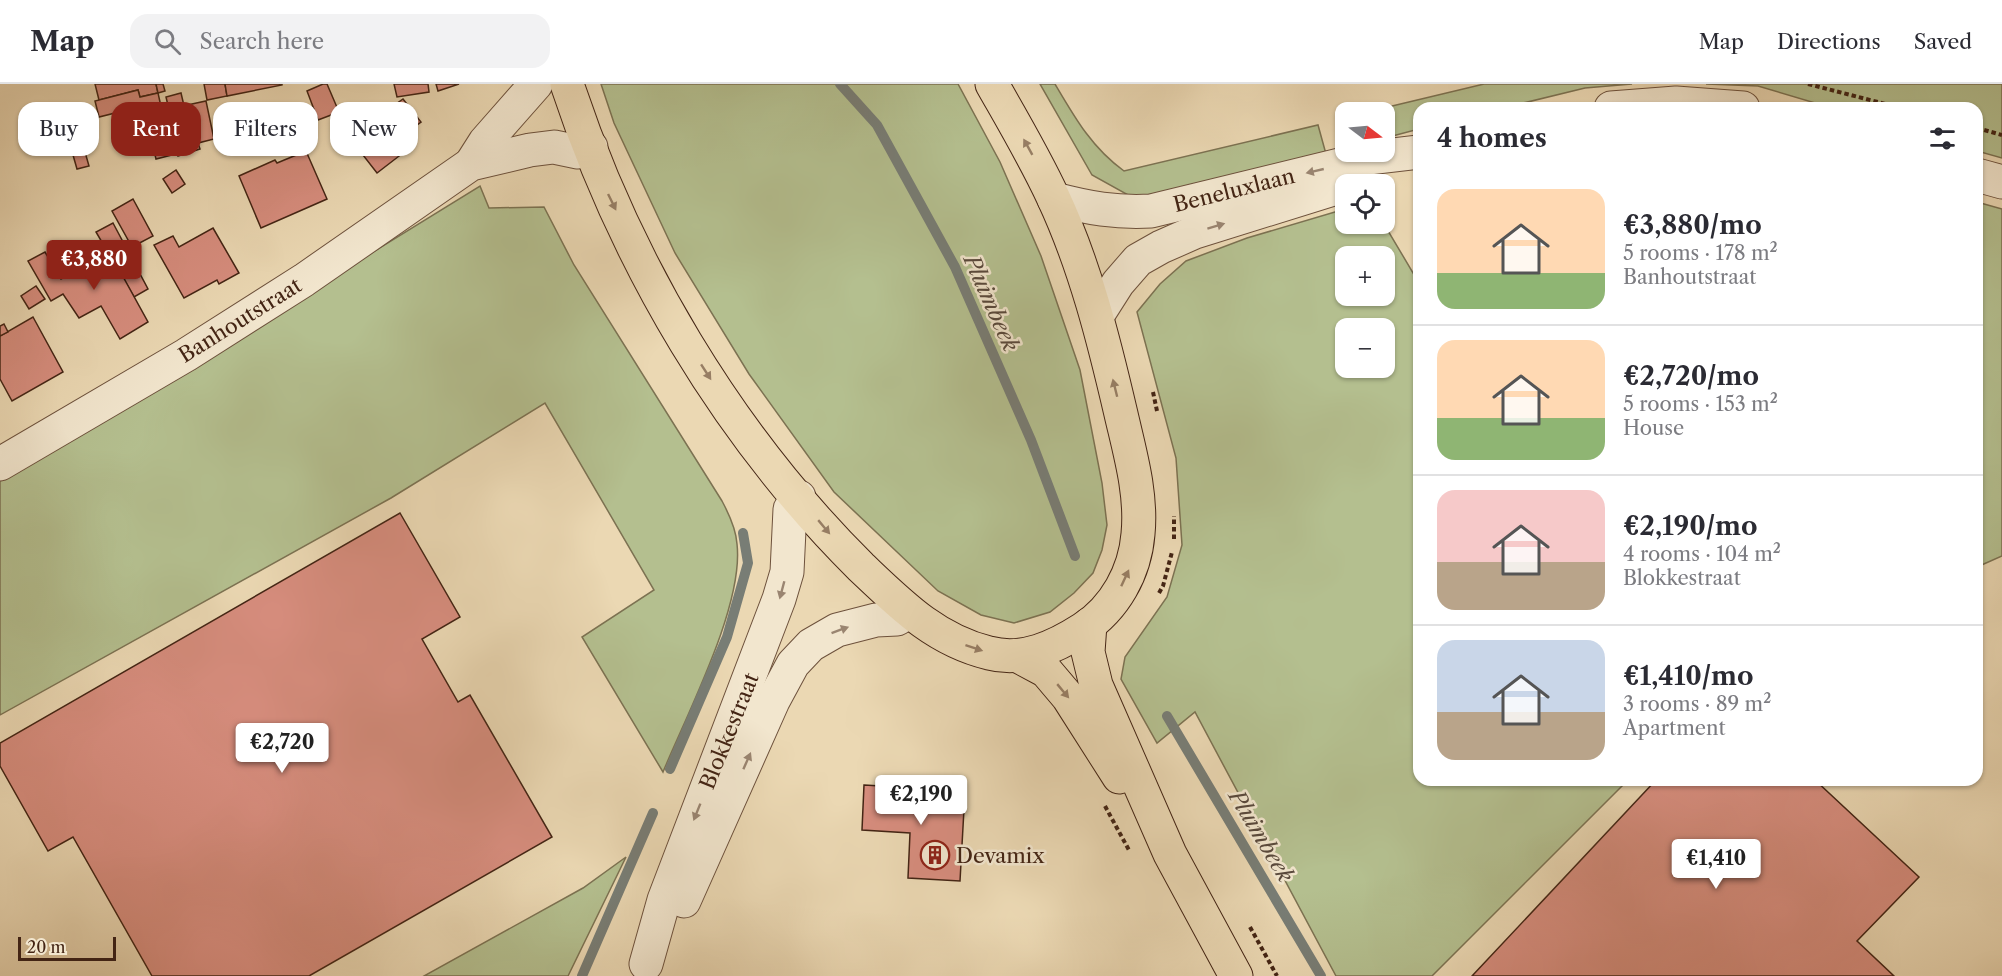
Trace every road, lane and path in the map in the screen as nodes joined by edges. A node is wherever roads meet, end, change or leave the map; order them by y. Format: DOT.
graph roads {
  1 [pos="536,84"];
  2 [pos="567,84"];
  3 [pos="992,84"];
  4 [pos="1808,84"];
  5 [pos="1878,102"];
  6 [pos="1983,130"];
  7 [pos="2002,135"];
  8 [pos="591,147"];
  9 [pos="1413,153"];
  10 [pos="1413,155"];
  11 [pos="471,164"];
  12 [pos="1377,174"];
  13 [pos="1983,177"];
  14 [pos="2002,182"];
  15 [pos="1335,188"];
  16 [pos="1054,199"];
  17 [pos="1096,316"];
  18 [pos="0,464"];
  19 [pos="799,497"];
  20 [pos="908,612"];
  21 [pos="1090,624"];
  22 [pos="1018,656"];
  23 [pos="1102,801"];
  24 [pos="1131,853"];
  25 [pos="1170,854"];
  26 [pos="643,970"];
  27 [pos="1236,976"];
  1 -- 11 [label="street, Banhoutstraat"];
  2 -- 8 [label="main road"];
  16 -- 3 [label="main road, one-way"];
  4 -- 5 [label="path"];
  6 -- 7 [label="path"];
  8 -- 11 [label="street, Banhoutstraat"];
  8 -- 19 [label="main road, one-way"];
  9 -- 16 [label="street, Beneluxlaan, one-way"];
  10 -- 12 [label="street, Beneluxlaan"];
  11 -- 18 [label="street, Banhoutstraat"];
  13 -- 14 [label="street"];
  17 -- 15 [label="street, Beneluxlaan, one-way"];
  16 -- 17 [label="main road"];
  21 -- 17 [label="main road, one-way"];
  19 -- 20 [label="main road, one-way"];
  19 -- 26 [label="street, Blokkestraat, one-way"];
  20 -- 22 [label="main road, one-way"];
  26 -- 20 [label="street, Blokkestraat, one-way"];
  21 -- 22 [label="main road"];
  21 -- 25 [label="main road"];
  22 -- 25 [label="main road, one-way"];
  23 -- 24 [label="path"];
  25 -- 27 [label="main road"];
}
